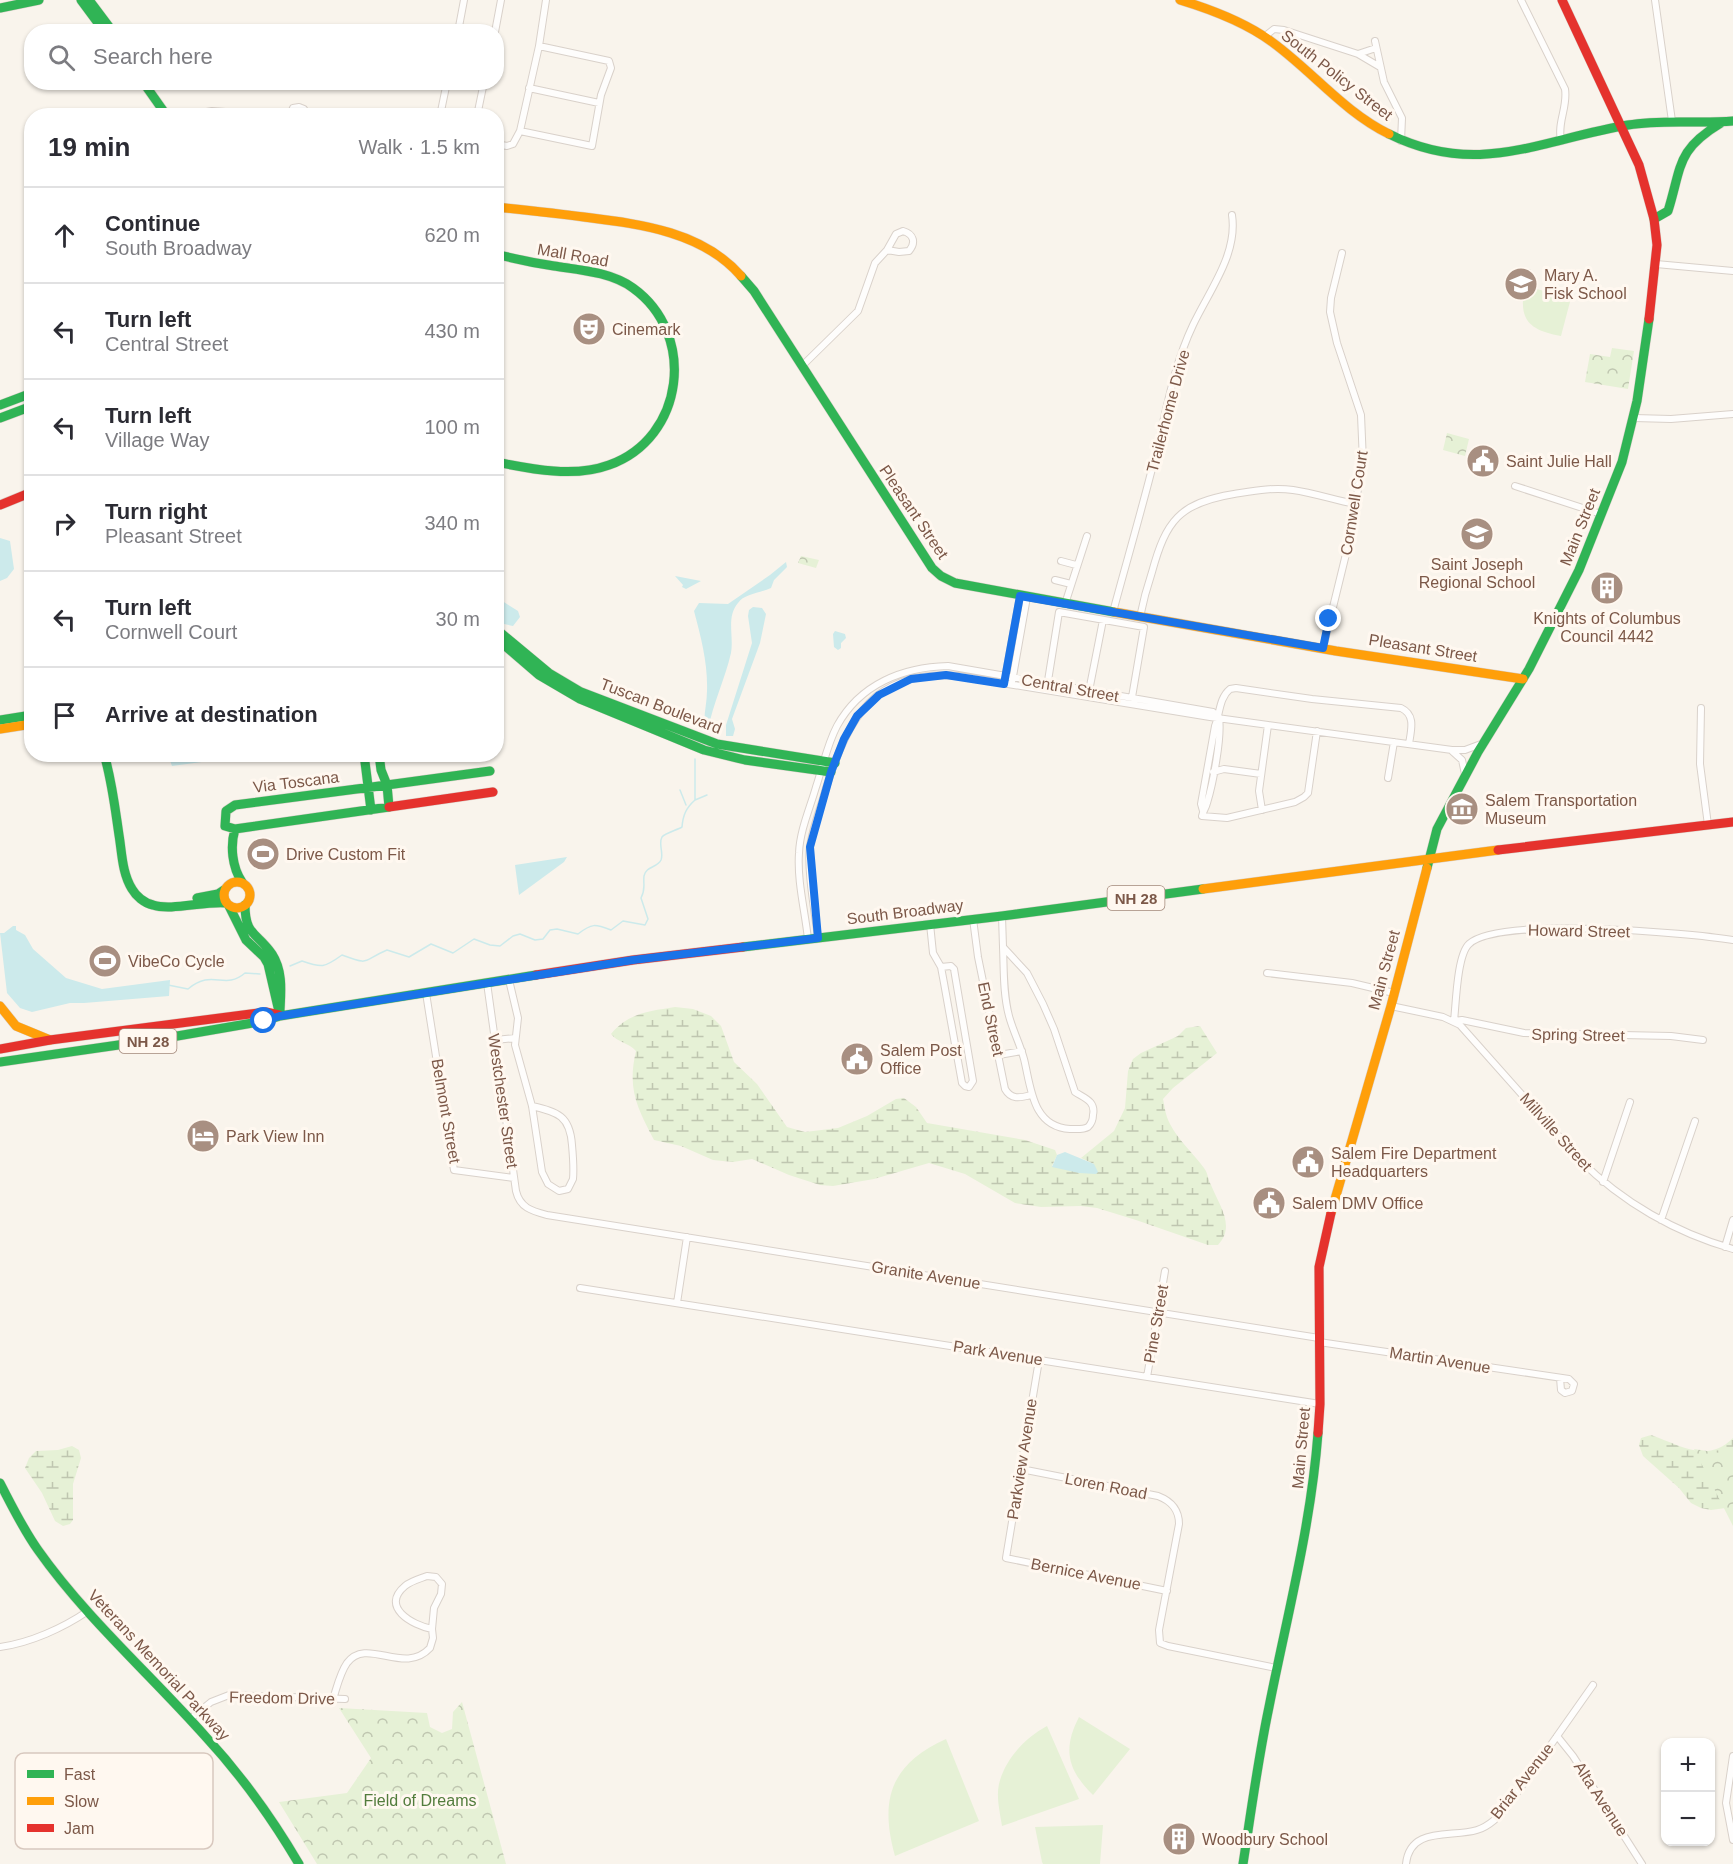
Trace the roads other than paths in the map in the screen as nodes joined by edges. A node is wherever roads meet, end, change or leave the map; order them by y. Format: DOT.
graph roads {
  1 [pos="39,0"];
  2 [pos="81,0"];
  3 [pos="90,0"];
  4 [pos="99,0"];
  5 [pos="464,0"];
  6 [pos="501,0"];
  7 [pos="546,0"];
  8 [pos="1180,0"];
  9 [pos="1521,0"];
  10 [pos="1562,0"];
  11 [pos="1655,0"];
  12 [pos="0,8"];
  13 [pos="100,13"];
  14 [pos="99,24"];
  15 [pos="108,24"];
  16 [pos="460,24"];
  17 [pos="496,24"];
  18 [pos="1264,37"];
  19 [pos="539,46"];
  20 [pos="1358,54"];
  21 [pos="1380,67"];
  22 [pos="529,88"];
  23 [pos="152,90"];
  24 [pos="445,90"];
  25 [pos="482,90"];
  26 [pos="599,104"];
  27 [pos="162,108"];
  28 [pos="442,108"];
  29 [pos="479,108"];
  30 [pos="1672,121"];
  31 [pos="1733,121"];
  32 [pos="1721,123"];
  33 [pos="1621,126"];
  34 [pos="520,130"];
  35 [pos="1401,141"];
  36 [pos="1561,141"];
  37 [pos="504,145"];
  38 [pos="504,208"];
  39 [pos="1232,215"];
  40 [pos="1654,219"];
  41 [pos="887,249"];
  42 [pos="1342,253"];
  43 [pos="504,256"];
  44 [pos="1656,264"];
  45 [pos="1733,271"];
  46 [pos="802,366"];
  47 [pos="24,396"];
  48 [pos="0,405"];
  49 [pos="24,409"];
  50 [pos="1733,414"];
  51 [pos="0,418"];
  52 [pos="1634,418"];
  53 [pos="504,463"];
  54 [pos="1515,486"];
  55 [pos="24,495"];
  56 [pos="1355,504"];
  57 [pos="0,505"];
  58 [pos="1601,514"];
  59 [pos="1087,536"];
  60 [pos="1061,561"];
  61 [pos="1076,565"];
  62 [pos="1055,580"];
  63 [pos="1071,584"];
  64 [pos="1023,597"];
  65 [pos="1062,608"];
  66 [pos="1113,612"];
  67 [pos="1140,617"];
  68 [pos="1103,620"];
  69 [pos="504,636"];
  70 [pos="504,645"];
  71 [pos="1323,648"];
  72 [pos="1523,679"];
  73 [pos="1008,681"];
  74 [pos="1047,687"];
  75 [pos="1089,695"];
  76 [pos="1131,702"];
  77 [pos="1701,708"];
  78 [pos="24,716"];
  79 [pos="1219,717"];
  80 [pos="0,720"];
  81 [pos="1268,724"];
  82 [pos="24,725"];
  83 [pos="0,729"];
  84 [pos="1317,731"];
  85 [pos="1394,742"];
  86 [pos="1484,742"];
  87 [pos="1409,744"];
  88 [pos="1452,750"];
  89 [pos="107,762"];
  90 [pos="110,762"];
  91 [pos="365,762"];
  92 [pos="380,762"];
  93 [pos="1215,762"];
  94 [pos="828,766"];
  95 [pos="1224,769"];
  96 [pos="490,771"];
  97 [pos="1213,772"];
  98 [pos="1261,774"];
  99 [pos="1465,774"];
  100 [pos="111,776"];
  101 [pos="1388,778"];
  102 [pos="387,785"];
  103 [pos="368,788"];
  104 [pos="493,792"];
  105 [pos="389,807"];
  106 [pos="371,810"];
  107 [pos="1262,810"];
  108 [pos="1203,813"];
  109 [pos="1733,822"];
  110 [pos="1708,825"];
  111 [pos="225,826"];
  112 [pos="235,829"];
  113 [pos="1428,858"];
  114 [pos="242,882"];
  115 [pos="227,886"];
  116 [pos="144,901"];
  117 [pos="227,904"];
  118 [pos="245,905"];
  119 [pos="1002,916"];
  120 [pos="972,919"];
  121 [pos="930,924"];
  122 [pos="813,939"];
  123 [pos="1733,940"];
  124 [pos="1003,947"];
  125 [pos="940,967"];
  126 [pos="1267,973"];
  127 [pos="509,980"];
  128 [pos="487,984"];
  129 [pos="426,993"];
  130 [pos="1395,993"];
  131 [pos="1391,1005"];
  132 [pos="0,1006"];
  133 [pos="280,1016"];
  134 [pos="1454,1021"];
  135 [pos="515,1038"];
  136 [pos="50,1040"];
  137 [pos="495,1040"];
  138 [pos="1703,1040"];
  139 [pos="0,1049"];
  140 [pos="1022,1051"];
  141 [pos="999,1055"];
  142 [pos="4,1061"];
  143 [pos="0,1073"];
  144 [pos="1031,1095"];
  145 [pos="1630,1102"];
  146 [pos="532,1106"];
  147 [pos="1695,1121"];
  148 [pos="514,1178"];
  149 [pos="1604,1182"];
  150 [pos="534,1212"];
  151 [pos="1661,1220"];
  152 [pos="1733,1220"];
  153 [pos="687,1237"];
  154 [pos="1725,1247"];
  155 [pos="1733,1249"];
  156 [pos="1165,1271"];
  157 [pos="580,1288"];
  158 [pos="676,1303"];
  159 [pos="1158,1312"];
  160 [pos="1319,1340"];
  161 [pos="1039,1360"];
  162 [pos="1147,1377"];
  163 [pos="1560,1378"];
  164 [pos="1320,1404"];
  165 [pos="1021,1469"];
  166 [pos="0,1483"];
  167 [pos="1006,1558"];
  168 [pos="1167,1591"];
  169 [pos="88,1611"];
  170 [pos="432,1629"];
  171 [pos="0,1647"];
  172 [pos="1276,1668"];
  173 [pos="1593,1685"];
  174 [pos="333,1699"];
  175 [pos="345,1699"];
  176 [pos="190,1719"];
  177 [pos="1557,1736"];
  178 [pos="1733,1756"];
  179 [pos="1733,1840"];
  180 [pos="299,1864"];
  181 [pos="1243,1864"];
  182 [pos="1406,1864"];
  183 [pos="1642,1864"];
  1 -- 12 [label="main road"];
  2 -- 14 [label="main road"];
  3 -- 13 [label="main road"];
  4 -- 13 [label="main road"];
  5 -- 16 [label="street"];
  6 -- 17 [label="street"];
  7 -- 19 [label="street"];
  8 -- 18 [label="main road, South Policy Street"];
  9 -- 36 [label="street"];
  10 -- 33 [label="main road, Main Street"];
  11 -- 30 [label="street"];
  13 -- 15 [label="main road"];
  18 -- 20 [label="street"];
  18 -- 35 [label="main road, South Policy Street"];
  19 -- 22 [label="street"];
  19 -- 26 [label="street"];
  20 -- 21 [label="street"];
  20 -- 21 [label="street"];
  21 -- 35 [label="street"];
  22 -- 26 [label="street"];
  22 -- 34 [label="street"];
  23 -- 27 [label="main road"];
  24 -- 28 [label="street"];
  25 -- 29 [label="street"];
  26 -- 34 [label="street"];
  30 -- 32 [label="main road, South Policy Street"];
  30 -- 33 [label="main road, South Policy Street"];
  31 -- 32 [label="main road"];
  32 -- 40 [label="main road"];
  33 -- 36 [label="main road, South Policy Street"];
  33 -- 40 [label="main road, Main Street"];
  34 -- 37 [label="street"];
  35 -- 36 [label="main road, South Policy Street"];
  38 -- 46 [label="main road, Pleasant Street"];
  39 -- 66 [label="street, Trailerhome Drive"];
  40 -- 44 [label="main road, Main Street"];
  41 -- 41 [label="street"];
  41 -- 46 [label="street"];
  42 -- 56 [label="street, Cornwell Court"];
  43 -- 53 [label="main road, Mall Road"];
  44 -- 45 [label="street"];
  44 -- 52 [label="main road, Main Street"];
  46 -- 64 [label="main road, Pleasant Street"];
  47 -- 48 [label="main road"];
  49 -- 51 [label="main road"];
  50 -- 52 [label="street"];
  52 -- 58 [label="main road, Main Street"];
  54 -- 58 [label="street"];
  55 -- 57 [label="main road"];
  56 -- 67 [label="street"];
  56 -- 71 [label="street, Cornwell Court"];
  58 -- 72 [label="main road, Main Street"];
  59 -- 61 [label="street"];
  60 -- 61 [label="street"];
  61 -- 63 [label="street"];
  62 -- 63 [label="street"];
  63 -- 65 [label="street"];
  64 -- 65 [label="main road, Pleasant Street"];
  64 -- 73 [label="street"];
  65 -- 66 [label="main road, Pleasant Street"];
  65 -- 68 [label="street"];
  65 -- 74 [label="street"];
  66 -- 67 [label="main road, Pleasant Street"];
  67 -- 71 [label="main road, Pleasant Street"];
  68 -- 75 [label="street"];
  68 -- 76 [label="street"];
  69 -- 94 [label="main road, Tuscan Boulevard"];
  70 -- 94 [label="main road, Tuscan Boulevard"];
  71 -- 72 [label="main road, Pleasant Street"];
  72 -- 86 [label="main road, Main Street"];
  73 -- 74 [label="street, Central Street"];
  73 -- 94 [label="street, Central Street"];
  73 -- 94 [label="street, Central Street"];
  74 -- 75 [label="street, Central Street"];
  75 -- 76 [label="street, Central Street"];
  76 -- 79 [label="street, Central Street"];
  77 -- 110 [label="street"];
  78 -- 80 [label="main road"];
  79 -- 81 [label="street, Central Street"];
  79 -- 87 [label="street"];
  79 -- 93 [label="street"];
  79 -- 108 [label="street"];
  81 -- 84 [label="street, Central Street"];
  81 -- 98 [label="street"];
  82 -- 83 [label="main road"];
  84 -- 85 [label="street, Central Street"];
  84 -- 107 [label="street"];
  85 -- 87 [label="street, Central Street"];
  85 -- 101 [label="street"];
  86 -- 88 [label="street, Central Street"];
  86 -- 99 [label="main road, Main Street"];
  87 -- 88 [label="street, Central Street"];
  88 -- 99 [label="street"];
  89 -- 100 [label="main road"];
  90 -- 100 [label="main road"];
  91 -- 103 [label="main road"];
  92 -- 102 [label="main road"];
  93 -- 95 [label="street"];
  93 -- 97 [label="street"];
  94 -- 122 [label="street, Central Street"];
  94 -- 122 [label="street, Central Street"];
  95 -- 97 [label="street"];
  95 -- 98 [label="street"];
  96 -- 102 [label="main road, Via Toscana"];
  97 -- 108 [label="street"];
  98 -- 107 [label="street"];
  99 -- 113 [label="main road, Main Street"];
  100 -- 116 [label="main road"];
  102 -- 103 [label="main road, Via Toscana"];
  102 -- 105 [label="main road"];
  103 -- 106 [label="main road"];
  103 -- 111 [label="main road, Via Toscana"];
  104 -- 105 [label="main road"];
  105 -- 106 [label="main road"];
  106 -- 112 [label="main road"];
  107 -- 108 [label="street"];
  109 -- 110 [label="main road, NH 28"];
  110 -- 113 [label="main road, NH 28"];
  111 -- 112 [label="main road"];
  111 -- 115 [label="main road"];
  112 -- 114 [label="main road"];
  113 -- 119 [label="main road, South Broadway / NH 28"];
  113 -- 130 [label="main road, Main Street"];
  114 -- 115 [label="main road"];
  114 -- 118 [label="main road"];
  115 -- 116 [label="main road"];
  115 -- 117 [label="main road"];
  116 -- 117 [label="main road"];
  117 -- 118 [label="main road"];
  117 -- 133 [label="main road"];
  118 -- 133 [label="main road"];
  119 -- 120 [label="main road, South Broadway / NH 28"];
  119 -- 124 [label="street"];
  120 -- 121 [label="main road, South Broadway / NH 28"];
  120 -- 141 [label="street, End Street"];
  121 -- 122 [label="main road, South Broadway / NH 28"];
  121 -- 125 [label="street"];
  122 -- 127 [label="main road, South Broadway / NH 28"];
  123 -- 134 [label="street, Howard Street"];
  124 -- 140 [label="street"];
  124 -- 144 [label="street"];
  125 -- 125 [label="street"];
  126 -- 130 [label="street"];
  127 -- 128 [label="main road, South Broadway / NH 28"];
  127 -- 135 [label="street"];
  128 -- 129 [label="main road, South Broadway / NH 28"];
  128 -- 137 [label="street, Westchester Street"];
  129 -- 133 [label="main road, South Broadway / NH 28"];
  129 -- 148 [label="street, Belmont Street"];
  130 -- 131 [label="main road, Main Street"];
  131 -- 134 [label="street, Millville Street"];
  131 -- 160 [label="main road, Main Street"];
  132 -- 136 [label="main road"];
  133 -- 136 [label="main road, South Broadway / NH 28"];
  133 -- 142 [label="main road, South Broadway / NH 28"];
  134 -- 138 [label="street, Spring Street"];
  134 -- 149 [label="street, Millville Street"];
  135 -- 137 [label="street"];
  135 -- 146 [label="street"];
  136 -- 139 [label="main road, South Broadway / NH 28"];
  137 -- 148 [label="street, Westchester Street"];
  140 -- 141 [label="street"];
  140 -- 144 [label="street"];
  141 -- 144 [label="street, End Street"];
  142 -- 143 [label="main road"];
  145 -- 149 [label="street"];
  146 -- 146 [label="street"];
  147 -- 151 [label="street"];
  148 -- 150 [label="street, Westchester Street"];
  149 -- 151 [label="street, Millville Street"];
  150 -- 153 [label="street, Granite Avenue"];
  151 -- 154 [label="street, Millville Street"];
  152 -- 154 [label="street"];
  153 -- 158 [label="street"];
  153 -- 159 [label="street, Granite Avenue"];
  154 -- 155 [label="street, Millville Street"];
  156 -- 159 [label="street, Pine Street"];
  157 -- 158 [label="street, Park Avenue"];
  158 -- 161 [label="street, Park Avenue"];
  159 -- 160 [label="street, Granite Avenue"];
  159 -- 162 [label="street, Pine Street"];
  160 -- 163 [label="street, Martin Avenue"];
  160 -- 164 [label="main road, Main Street"];
  161 -- 162 [label="street, Park Avenue"];
  161 -- 165 [label="street, Parkview Avenue"];
  162 -- 164 [label="street, Park Avenue"];
  164 -- 172 [label="main road, Main Street"];
  165 -- 167 [label="street, Parkview Avenue"];
  165 -- 168 [label="street, Loren Road"];
  166 -- 169 [label="main road, Veterans Memorial Parkway"];
  167 -- 168 [label="street, Bernice Avenue"];
  168 -- 172 [label="street"];
  169 -- 171 [label="street"];
  169 -- 176 [label="main road, Veterans Memorial Parkway"];
  170 -- 170 [label="street"];
  170 -- 174 [label="street"];
  172 -- 181 [label="main road, Main Street"];
  173 -- 177 [label="street, Briar Avenue"];
  174 -- 175 [label="street, Freedom Drive"];
  174 -- 176 [label="street, Freedom Drive"];
  176 -- 180 [label="main road, Veterans Memorial Parkway"];
  177 -- 182 [label="street, Briar Avenue"];
  177 -- 183 [label="street, Alta Avenue"];
  178 -- 179 [label="street"];
}
